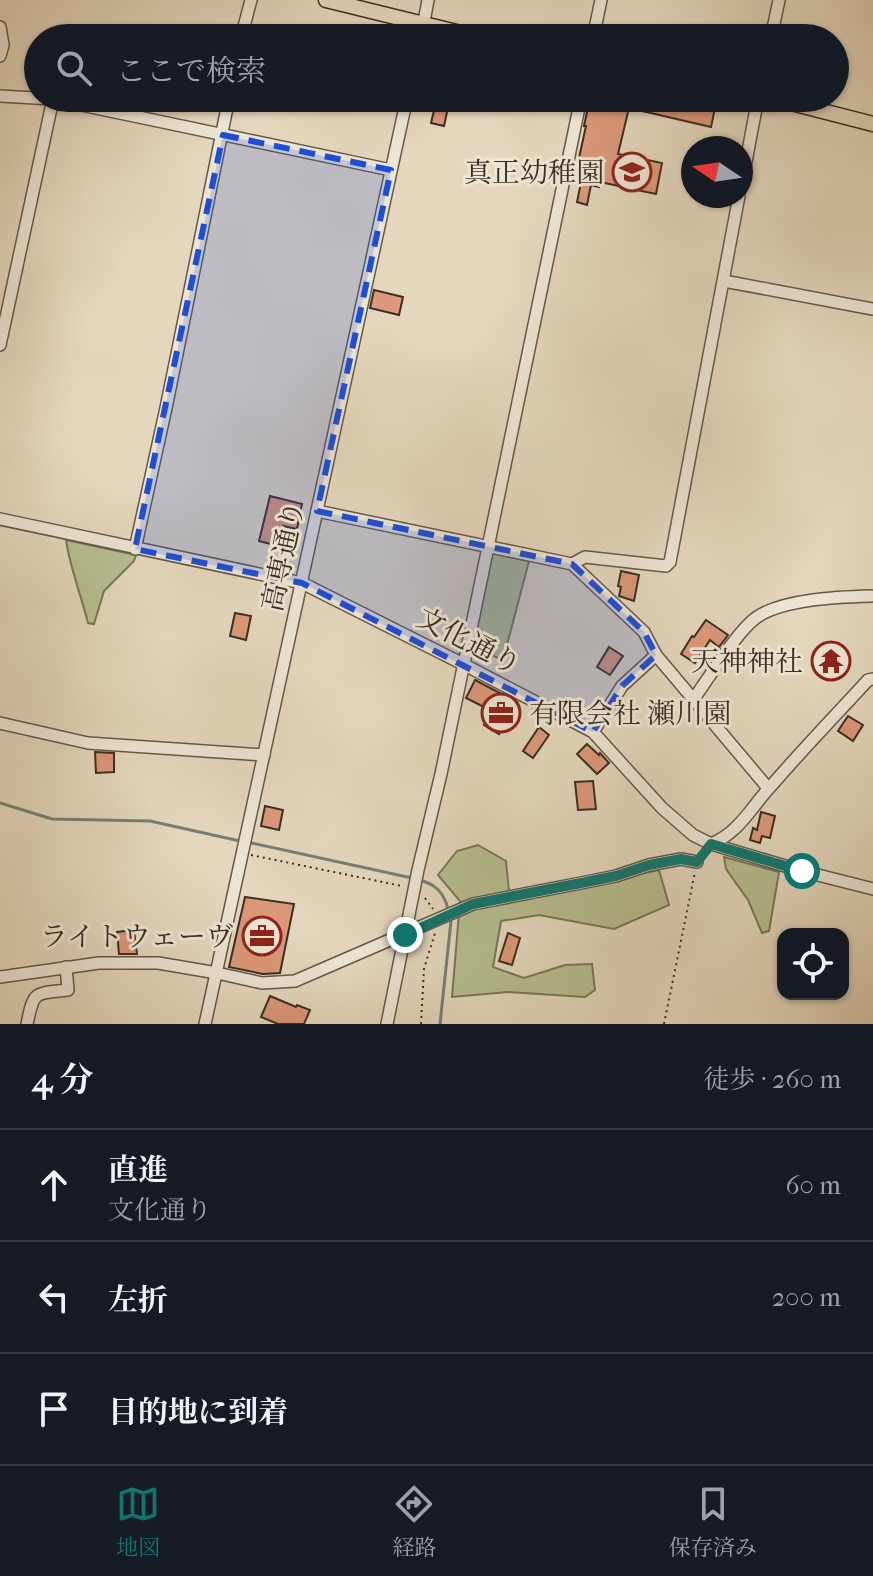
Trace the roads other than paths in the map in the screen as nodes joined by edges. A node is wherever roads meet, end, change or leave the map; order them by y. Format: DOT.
graph roads {
  1 [pos="251,0"];
  2 [pos="326,0"];
  3 [pos="428,0"];
  4 [pos="601,0"];
  5 [pos="779,0"];
  6 [pos="244,24"];
  7 [pos="400,24"];
  8 [pos="423,24"];
  9 [pos="596,24"];
  10 [pos="774,24"];
  11 [pos="0,27"];
  12 [pos="0,56"];
  13 [pos="0,96"];
  14 [pos="24,97"];
  15 [pos="50,112"];
  16 [pos="114,112"];
  17 [pos="227,112"];
  18 [pos="404,112"];
  19 [pos="578,112"];
  20 [pos="755,112"];
  21 [pos="826,112"];
  22 [pos="873,124"];
  23 [pos="223,135"];
  24 [pos="751,136"];
  25 [pos="391,170"];
  26 [pos="737,208"];
  27 [pos="724,281"];
  28 [pos="5,298"];
  29 [pos="873,309"];
  30 [pos="0,345"];
  31 [pos="317,511"];
  32 [pos="0,519"];
  33 [pos="487,547"];
  34 [pos="135,549"];
  35 [pos="572,564"];
  36 [pos="873,581"];
  37 [pos="302,583"];
  38 [pos="872,599"];
  39 [pos="656,655"];
  40 [pos="463,664"];
  41 [pos="873,679"];
  42 [pos="693,700"];
  43 [pos="0,723"];
  44 [pos="593,732"];
  45 [pos="264,755"];
  46 [pos="768,788"];
  47 [pos="711,844"];
  48 [pos="697,862"];
  49 [pos="873,889"];
  50 [pos="405,935"];
  51 [pos="66,967"];
  52 [pos="217,973"];
  53 [pos="0,977"];
  54 [pos="27,1024"];
  55 [pos="205,1024"];
  56 [pos="387,1024"];
  1 -- 6 [label="street"];
  2 -- 7 [label="main road"];
  3 -- 8 [label="street"];
  4 -- 9 [label="street"];
  5 -- 10 [label="street"];
  11 -- 12 [label="street"];
  13 -- 14 [label="street"];
  15 -- 28 [label="street"];
  16 -- 23 [label="street"];
  17 -- 23 [label="street"];
  18 -- 25 [label="street, 高専通り"];
  19 -- 33 [label="street"];
  20 -- 24 [label="street"];
  21 -- 22 [label="main road"];
  23 -- 25 [label="street"];
  23 -- 34 [label="street"];
  25 -- 31 [label="street, 高専通り"];
  26 -- 27 [label="street"];
  27 -- 29 [label="street"];
  27 -- 35 [label="street"];
  28 -- 30 [label="street"];
  31 -- 33 [label="street"];
  31 -- 37 [label="street, 高専通り"];
  32 -- 34 [label="street, 文化通り"];
  33 -- 35 [label="street"];
  33 -- 40 [label="street"];
  34 -- 37 [label="street, 文化通り"];
  35 -- 39 [label="street"];
  36 -- 38 [label="street"];
  37 -- 40 [label="street, 文化通り"];
  37 -- 45 [label="street, 高専通り"];
  38 -- 42 [label="street"];
  39 -- 42 [label="street"];
  39 -- 44 [label="street"];
  40 -- 44 [label="street, 文化通り"];
  40 -- 50 [label="street"];
  41 -- 46 [label="street"];
  42 -- 46 [label="street"];
  43 -- 45 [label="street"];
  44 -- 47 [label="street, 文化通り"];
  45 -- 52 [label="street, 高専通り"];
  46 -- 47 [label="street"];
  47 -- 49 [label="street, 文化通り"];
  48 -- 50 [label="street"];
  50 -- 52 [label="street"];
  50 -- 56 [label="street"];
  51 -- 52 [label="street"];
  51 -- 53 [label="street"];
  51 -- 54 [label="street"];
  52 -- 55 [label="street, 高専通り"];
}
